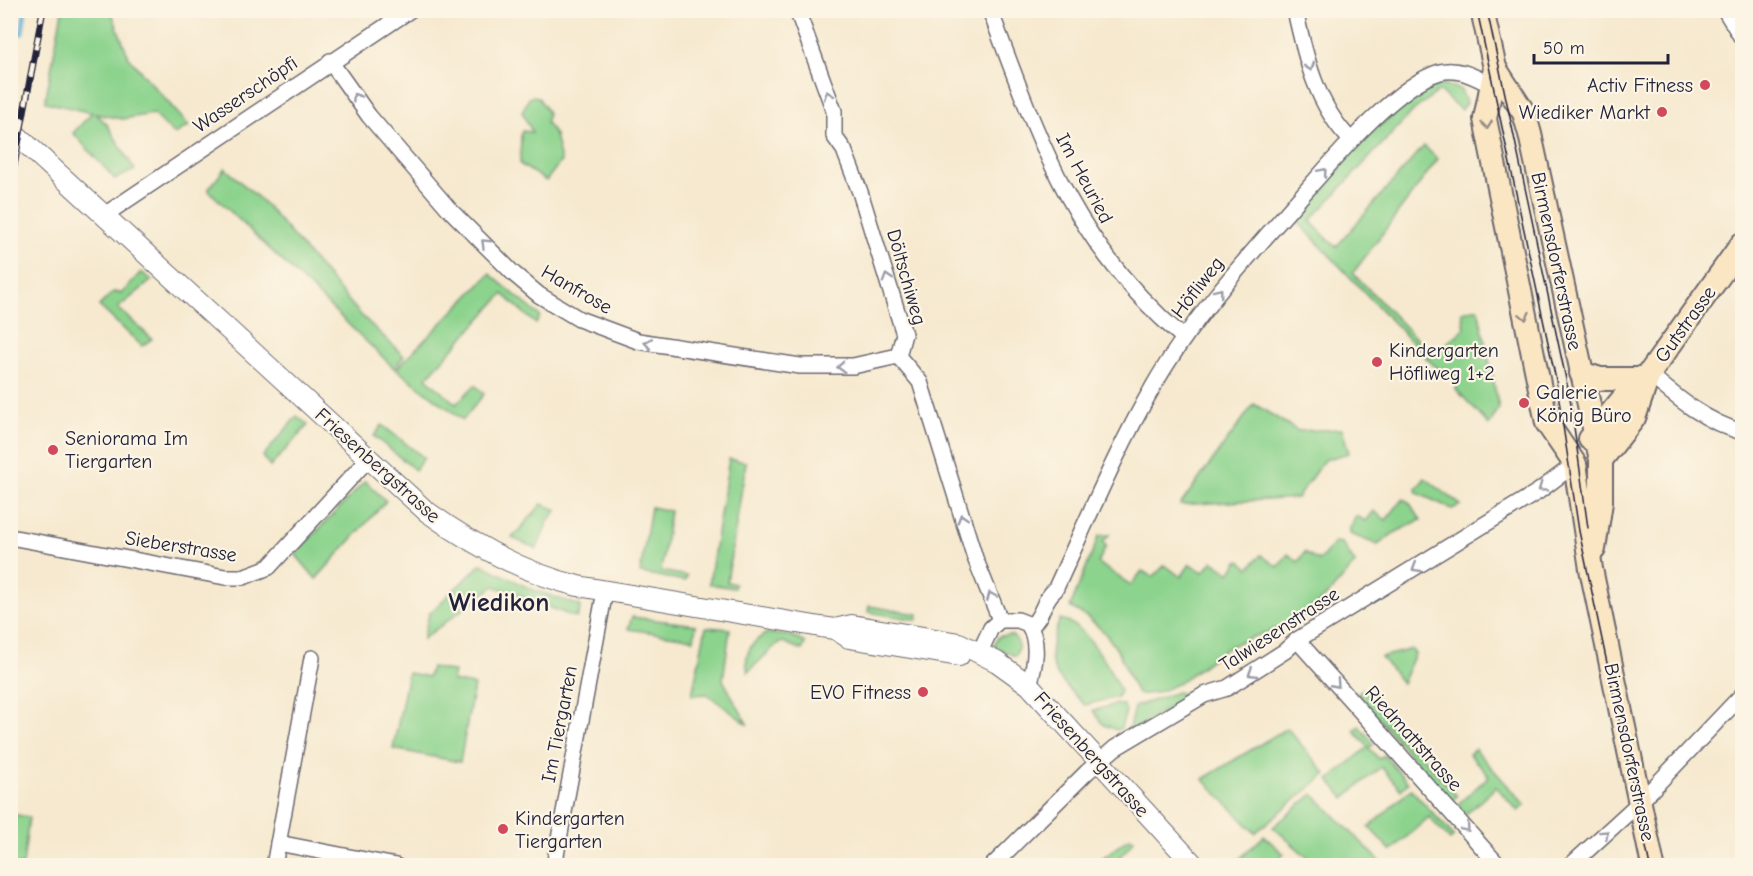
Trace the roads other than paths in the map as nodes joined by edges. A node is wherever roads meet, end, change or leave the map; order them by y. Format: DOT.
graph roads {
  1 [pos="410,10"];
  2 [pos="797,10"];
  3 [pos="990,10"];
  4 [pos="1295,10"];
  5 [pos="1482,10"];
  6 [pos="1725,10"];
  7 [pos="1743,38"];
  8 [pos="330,61"];
  9 [pos="1493,76"];
  10 [pos="10,129"];
  11 [pos="1351,140"];
  12 [pos="106,214"];
  13 [pos="1743,244"];
  14 [pos="1184,338"];
  15 [pos="898,356"];
  16 [pos="1581,373"];
  17 [pos="1644,377"];
  18 [pos="1594,432"];
  19 [pos="1743,432"];
  20 [pos="368,459"];
  21 [pos="1601,460"];
  22 [pos="1575,464"];
  23 [pos="10,537"];
  24 [pos="1591,569"];
  25 [pos="605,591"];
  26 [pos="1000,620"];
  27 [pos="1030,627"];
  28 [pos="1297,640"];
  29 [pos="979,654"];
  30 [pos="312,658"];
  31 [pos="1029,685"];
  32 [pos="1743,695"];
  33 [pos="1099,762"];
  34 [pos="1640,802"];
  35 [pos="278,843"];
  36 [pos="274,866"];
  37 [pos="396,866"];
  38 [pos="554,866"];
  39 [pos="992,866"];
  40 [pos="1195,866"];
  41 [pos="1499,866"];
  42 [pos="1570,866"];
  43 [pos="1653,866"];
  1 -- 8 [label="street, Wasserschöpfi"];
  15 -- 2 [label="street, Döltschiweg, one-way"];
  3 -- 14 [label="street, Im Heuried"];
  4 -- 11 [label="street, one-way"];
  5 -- 9 [label="main road, Birmensdorferstrasse"];
  6 -- 7 [label="street"];
  8 -- 12 [label="street, Wasserschöpfi"];
  15 -- 8 [label="street, Hanfrose, one-way"];
  9 -- 11 [label="street, Höfliweg"];
  9 -- 16 [label="main road, Birmensdorferstrasse"];
  9 -- 22 [label="main road, Birmensdorferstrasse, one-way"];
  10 -- 12 [label="street, Friesenbergstrasse"];
  14 -- 11 [label="street, Höfliweg, one-way"];
  12 -- 20 [label="street, Friesenbergstrasse"];
  13 -- 17 [label="main road, Gutstrasse"];
  14 -- 27 [label="street, Höfliweg"];
  26 -- 15 [label="street, one-way"];
  16 -- 17 [label="main road, Gutstrasse"];
  16 -- 18 [label="main road, Birmensdorferstrasse"];
  17 -- 18 [label="main road, Gutstrasse"];
  17 -- 19 [label="street"];
  17 -- 21 [label="main road, Gutstrasse"];
  18 -- 21 [label="main road, Birmensdorferstrasse"];
  18 -- 22 [label="main road, Gutstrasse"];
  20 -- 23 [label="street, Sieberstrasse"];
  20 -- 25 [label="street, Friesenbergstrasse"];
  21 -- 24 [label="main road, Birmensdorferstrasse"];
  22 -- 24 [label="main road, Birmensdorferstrasse"];
  22 -- 28 [label="street, Talwiesenstrasse, one-way"];
  24 -- 34 [label="main road, Birmensdorferstrasse"];
  25 -- 29 [label="street, Friesenbergstrasse"];
  25 -- 38 [label="street, Im Tiergarten"];
  26 -- 27 [label="street"];
  26 -- 29 [label="street"];
  27 -- 31 [label="street"];
  28 -- 33 [label="street, Talwiesenstrasse, one-way"];
  28 -- 41 [label="street, Riedmattstrasse, one-way"];
  29 -- 31 [label="street, Friesenbergstrasse"];
  30 -- 35 [label="street"];
  31 -- 33 [label="street, Friesenbergstrasse"];
  32 -- 34 [label="street"];
  33 -- 39 [label="street, Talwiesenstrasse"];
  33 -- 40 [label="street, Friesenbergstrasse"];
  42 -- 34 [label="street, one-way"];
  34 -- 43 [label="main road, Birmensdorferstrasse"];
  35 -- 36 [label="street"];
  35 -- 37 [label="street"];
}
